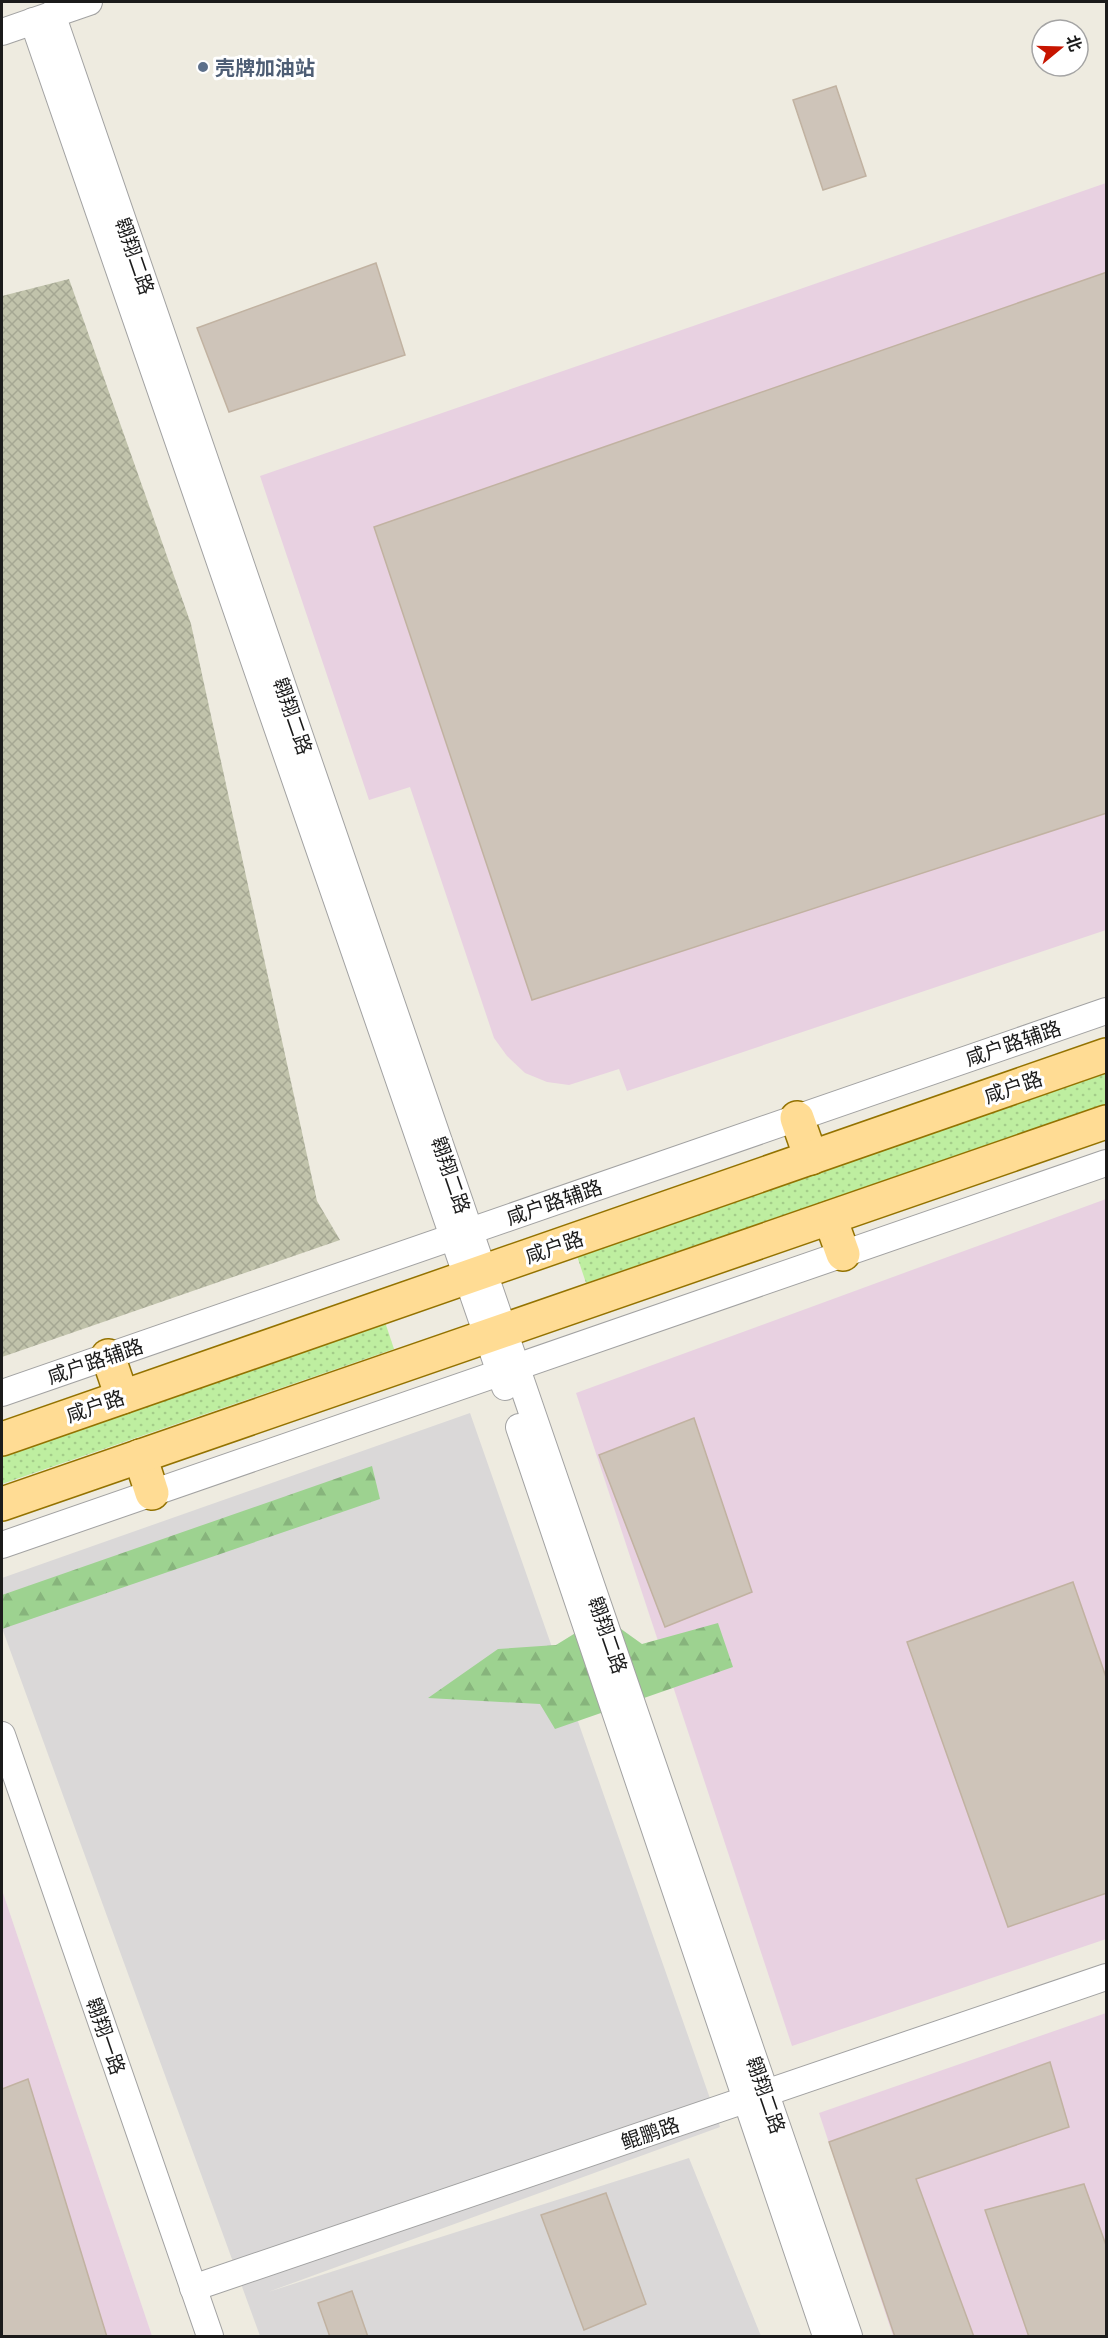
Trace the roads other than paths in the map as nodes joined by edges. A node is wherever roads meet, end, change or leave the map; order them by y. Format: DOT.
graph roads {
  1 [pos="89,2"];
  2 [pos="42,17"];
  3 [pos="2,32"];
  4 [pos="1107,1011"];
  5 [pos="1107,1055"];
  6 [pos="797,1118"];
  7 [pos="1107,1122"];
  8 [pos="811,1158"];
  9 [pos="1107,1163"];
  10 [pos="830,1218"];
  11 [pos="461,1234"];
  12 [pos="843,1254"];
  13 [pos="475,1275"];
  14 [pos="496,1334"];
  15 [pos="108,1356"];
  16 [pos="509,1370"];
  17 [pos="2,1393"];
  18 [pos="122,1397"];
  19 [pos="2,1439"];
  20 [pos="140,1456"];
  21 [pos="152,1492"];
  22 [pos="2,1504"];
  23 [pos="2,1545"];
  24 [pos="2,1736"];
  25 [pos="1107,1977"];
  26 [pos="755,2097"];
  27 [pos="193,2288"];
  28 [pos="210,2337"];
  29 [pos="826,2337"];
  30 [pos="849,2337"];
  1 -- 2 [label="street"];
  2 -- 3 [label="street"];
  2 -- 11 [label="street, 翱翔二路"];
  4 -- 6 [label="street, 咸户路辅路"];
  5 -- 8 [label="main road, 咸户路"];
  6 -- 8 [label="main road"];
  6 -- 11 [label="street, 咸户路辅路"];
  7 -- 10 [label="main road"];
  8 -- 13 [label="main road, 咸户路"];
  9 -- 12 [label="street"];
  10 -- 12 [label="main road"];
  10 -- 14 [label="main road"];
  11 -- 13 [label="street, 翱翔二路"];
  11 -- 15 [label="street, 咸户路辅路"];
  12 -- 16 [label="street"];
  13 -- 14 [label="street, 翱翔二路"];
  13 -- 18 [label="main road, 咸户路"];
  14 -- 16 [label="street, 翱翔二路"];
  14 -- 20 [label="main road"];
  15 -- 17 [label="street, 咸户路辅路"];
  15 -- 18 [label="main road"];
  16 -- 21 [label="street"];
  16 -- 26 [label="street, 翱翔二路"];
  18 -- 19 [label="main road, 咸户路"];
  20 -- 21 [label="main road"];
  20 -- 22 [label="main road"];
  21 -- 23 [label="street"];
  24 -- 27 [label="street, 翱翔一路"];
  25 -- 26 [label="street, 鲲鹏路"];
  26 -- 27 [label="street, 鲲鹏路"];
  26 -- 29 [label="street, 翱翔二路"];
  26 -- 30 [label="street, 翱翔二路"];
  27 -- 28 [label="street, 翱翔一路"];
}
